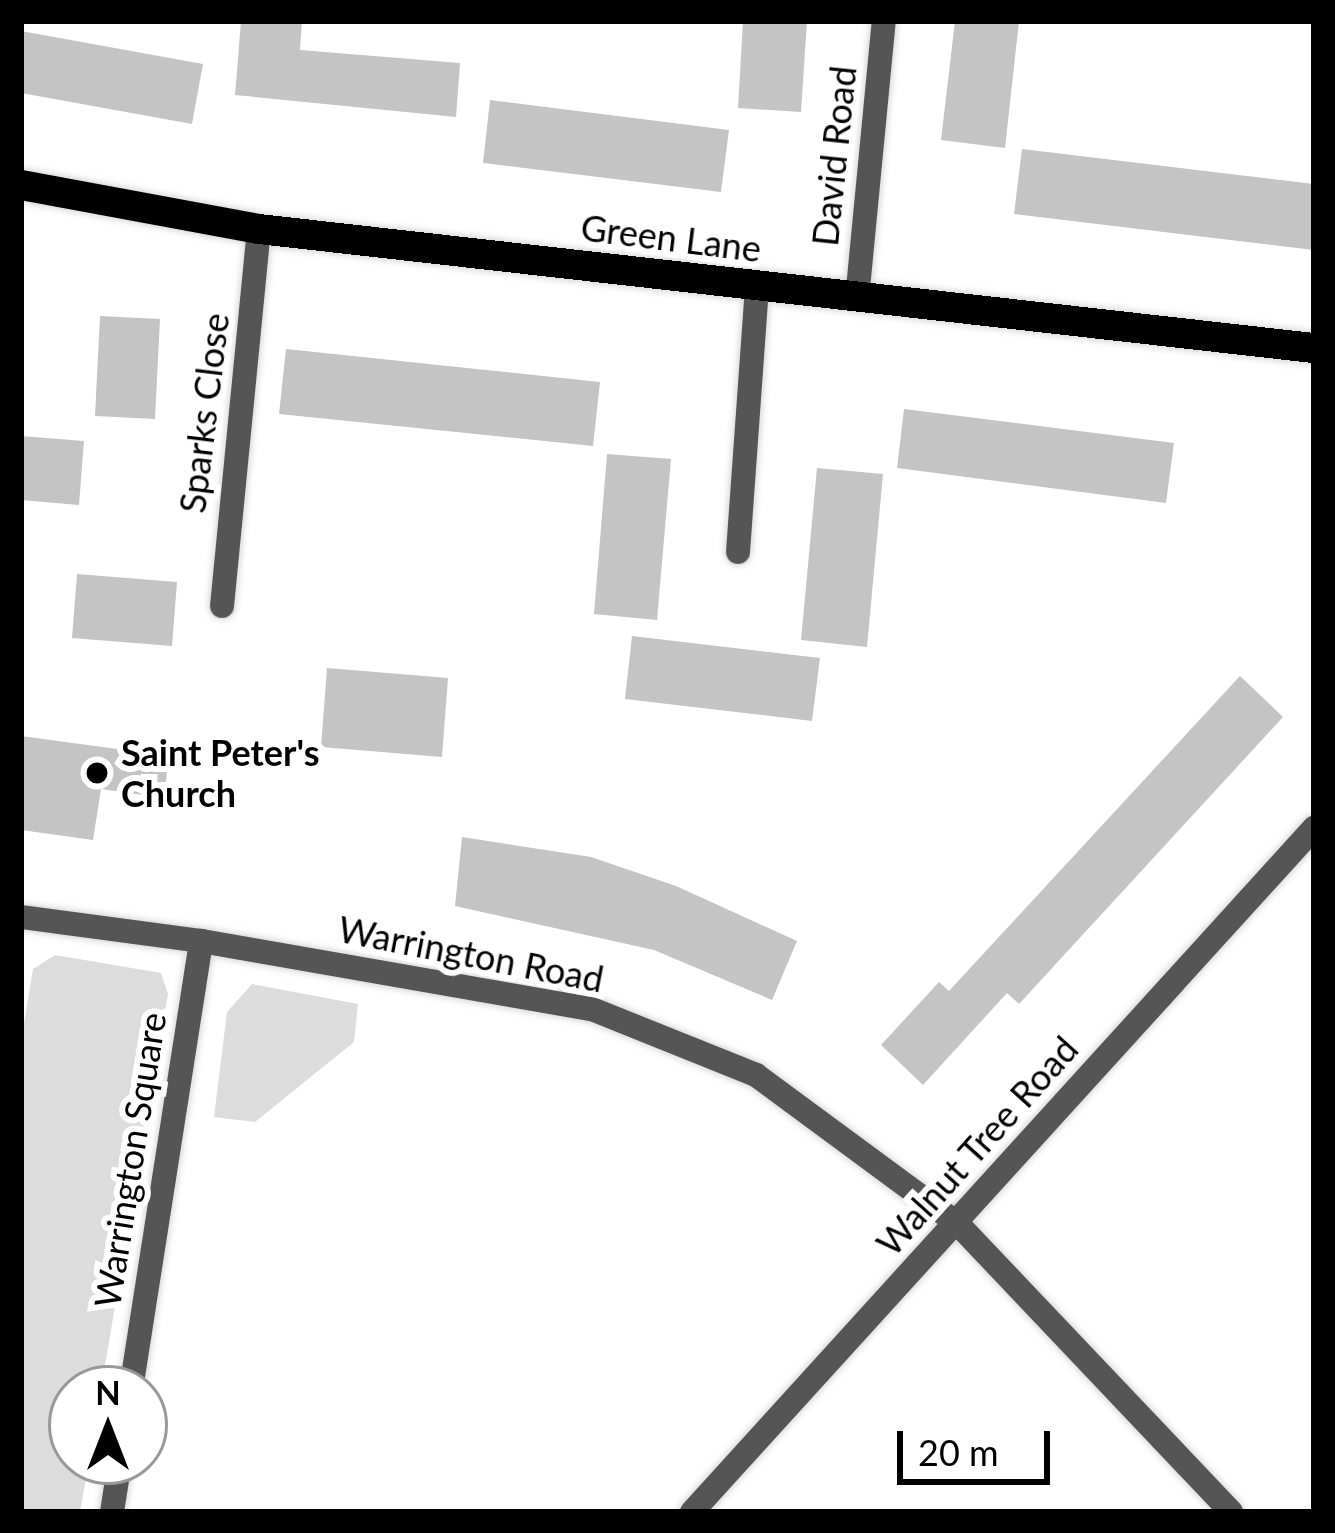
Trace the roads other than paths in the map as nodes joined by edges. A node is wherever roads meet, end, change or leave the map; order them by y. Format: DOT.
graph roads {
  1 [pos="884,21"];
  2 [pos="21,184"];
  3 [pos="259,229"];
  4 [pos="757,287"];
  5 [pos="856,299"];
  6 [pos="1314,348"];
  7 [pos="738,552"];
  8 [pos="222,606"];
  9 [pos="1314,828"];
  10 [pos="21,917"];
  11 [pos="201,941"];
  12 [pos="957,1223"];
  13 [pos="135,1365"];
  14 [pos="692,1512"];
  15 [pos="1231,1512"];
  1 -- 5 [label="street, David Road"];
  2 -- 3 [label="main road, Green Lane"];
  3 -- 4 [label="main road, Green Lane"];
  3 -- 8 [label="street, Sparks Close"];
  4 -- 5 [label="main road, Green Lane"];
  4 -- 7 [label="street"];
  5 -- 6 [label="main road, Green Lane"];
  9 -- 12 [label="street, Walnut Tree Road"];
  10 -- 11 [label="street, Warrington Road"];
  11 -- 12 [label="street, Warrington Road"];
  11 -- 13 [label="street, Warrington Square"];
  12 -- 14 [label="street, Walnut Tree Road"];
  12 -- 15 [label="street, Warrington Road"];
}
